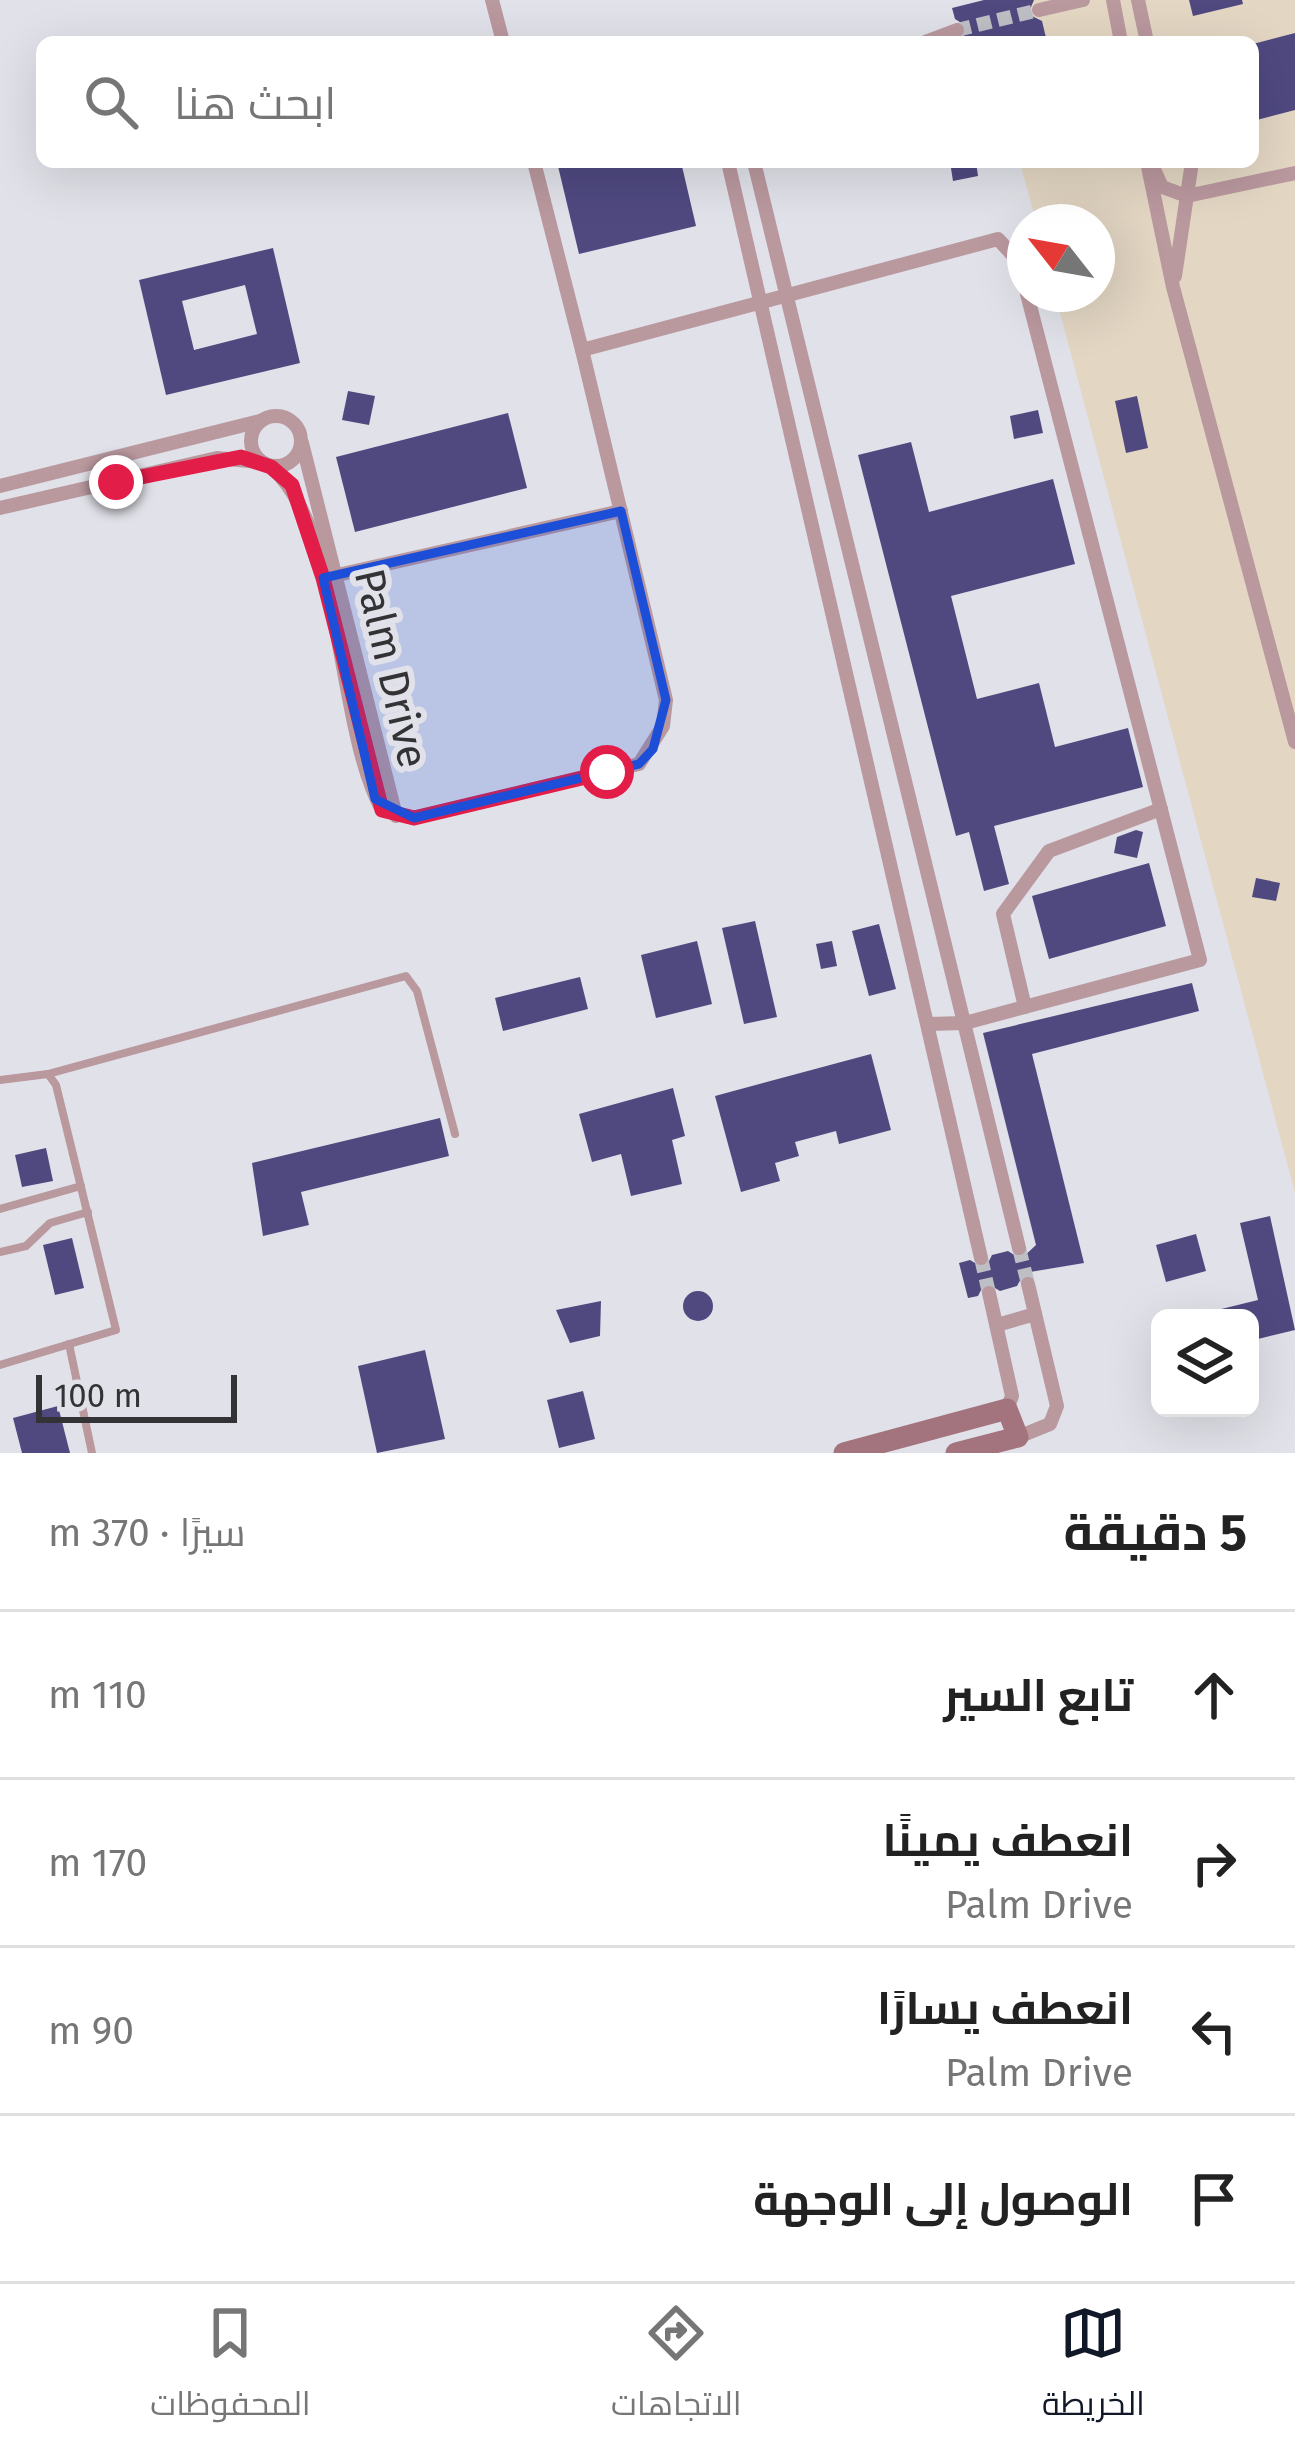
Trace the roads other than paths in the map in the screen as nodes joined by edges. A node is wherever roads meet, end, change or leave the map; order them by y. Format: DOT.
graph roads {
  1 [pos="492,0"];
  2 [pos="1083,0"];
  3 [pos="1113,0"];
  4 [pos="1138,0"];
  5 [pos="1039,10"];
  6 [pos="957,30"];
  7 [pos="501,36"];
  8 [pos="942,36"];
  9 [pos="1119,36"];
  10 [pos="1144,36"];
  11 [pos="536,168"];
  12 [pos="730,168"];
  13 [pos="756,168"];
  14 [pos="1150,168"];
  15 [pos="1152,168"];
  16 [pos="1191,168"];
  17 [pos="1295,173"];
  18 [pos="1187,196"];
  19 [pos="1007,249"];
  20 [pos="1173,287"];
  21 [pos="789,295"];
  22 [pos="763,302"];
  23 [pos="1032,312"];
  24 [pos="582,350"];
  25 [pos="260,421"];
  26 [pos="302,443"];
  27 [pos="265,464"];
  28 [pos="0,486"];
  29 [pos="0,508"];
  30 [pos="621,512"];
  31 [pos="330,576"];
  32 [pos="1295,742"];
  33 [pos="1160,809"];
  34 [pos="1025,1007"];
  35 [pos="965,1023"];
  36 [pos="928,1024"];
  37 [pos="48,1074"];
  38 [pos="0,1081"];
  39 [pos="455,1134"];
  40 [pos="81,1186"];
  41 [pos="0,1209"];
  42 [pos="88,1212"];
  43 [pos="1019,1248"];
  44 [pos="0,1252"];
  45 [pos="981,1258"];
  46 [pos="1028,1284"];
  47 [pos="989,1293"];
  48 [pos="1035,1313"];
  49 [pos="997,1325"];
  50 [pos="69,1344"];
  51 [pos="0,1364"];
  52 [pos="1006,1408"];
  53 [pos="1018,1437"];
  54 [pos="92,1453"];
  55 [pos="844,1453"];
  56 [pos="956,1453"];
  1 -- 7 [label="street"];
  2 -- 5 [label="street"];
  3 -- 9 [label="street"];
  4 -- 10 [label="street"];
  6 -- 8 [label="street"];
  11 -- 24 [label="street"];
  12 -- 22 [label="street"];
  13 -- 21 [label="street"];
  14 -- 20 [label="street"];
  15 -- 18 [label="street"];
  16 -- 18 [label="street"];
  17 -- 18 [label="street"];
  18 -- 20 [label="street"];
  19 -- 21 [label="street"];
  20 -- 32 [label="street"];
  21 -- 22 [label="street"];
  21 -- 35 [label="street"];
  22 -- 24 [label="street"];
  22 -- 36 [label="street"];
  23 -- 33 [label="street"];
  24 -- 30 [label="street"];
  25 -- 26 [label="street"];
  25 -- 27 [label="street"];
  25 -- 28 [label="street"];
  26 -- 27 [label="street"];
  26 -- 31 [label="street, Palm Drive"];
  27 -- 29 [label="street"];
  27 -- 31 [label="street, Palm Drive"];
  30 -- 31 [label="street"];
  30 -- 31 [label="street, Palm Drive"];
  33 -- 34 [label="street"];
  33 -- 34 [label="street"];
  34 -- 35 [label="street"];
  35 -- 36 [label="street"];
  35 -- 43 [label="street"];
  36 -- 45 [label="street"];
  37 -- 38 [label="lane"];
  37 -- 39 [label="lane"];
  37 -- 40 [label="lane"];
  40 -- 41 [label="lane"];
  40 -- 42 [label="lane"];
  42 -- 44 [label="lane"];
  42 -- 50 [label="lane"];
  46 -- 48 [label="street"];
  47 -- 49 [label="street"];
  48 -- 49 [label="street"];
  48 -- 53 [label="street"];
  49 -- 52 [label="street"];
  50 -- 51 [label="lane"];
  50 -- 54 [label="lane"];
  52 -- 53 [label="main road"];
  52 -- 55 [label="main road"];
  53 -- 56 [label="main road"];
}
